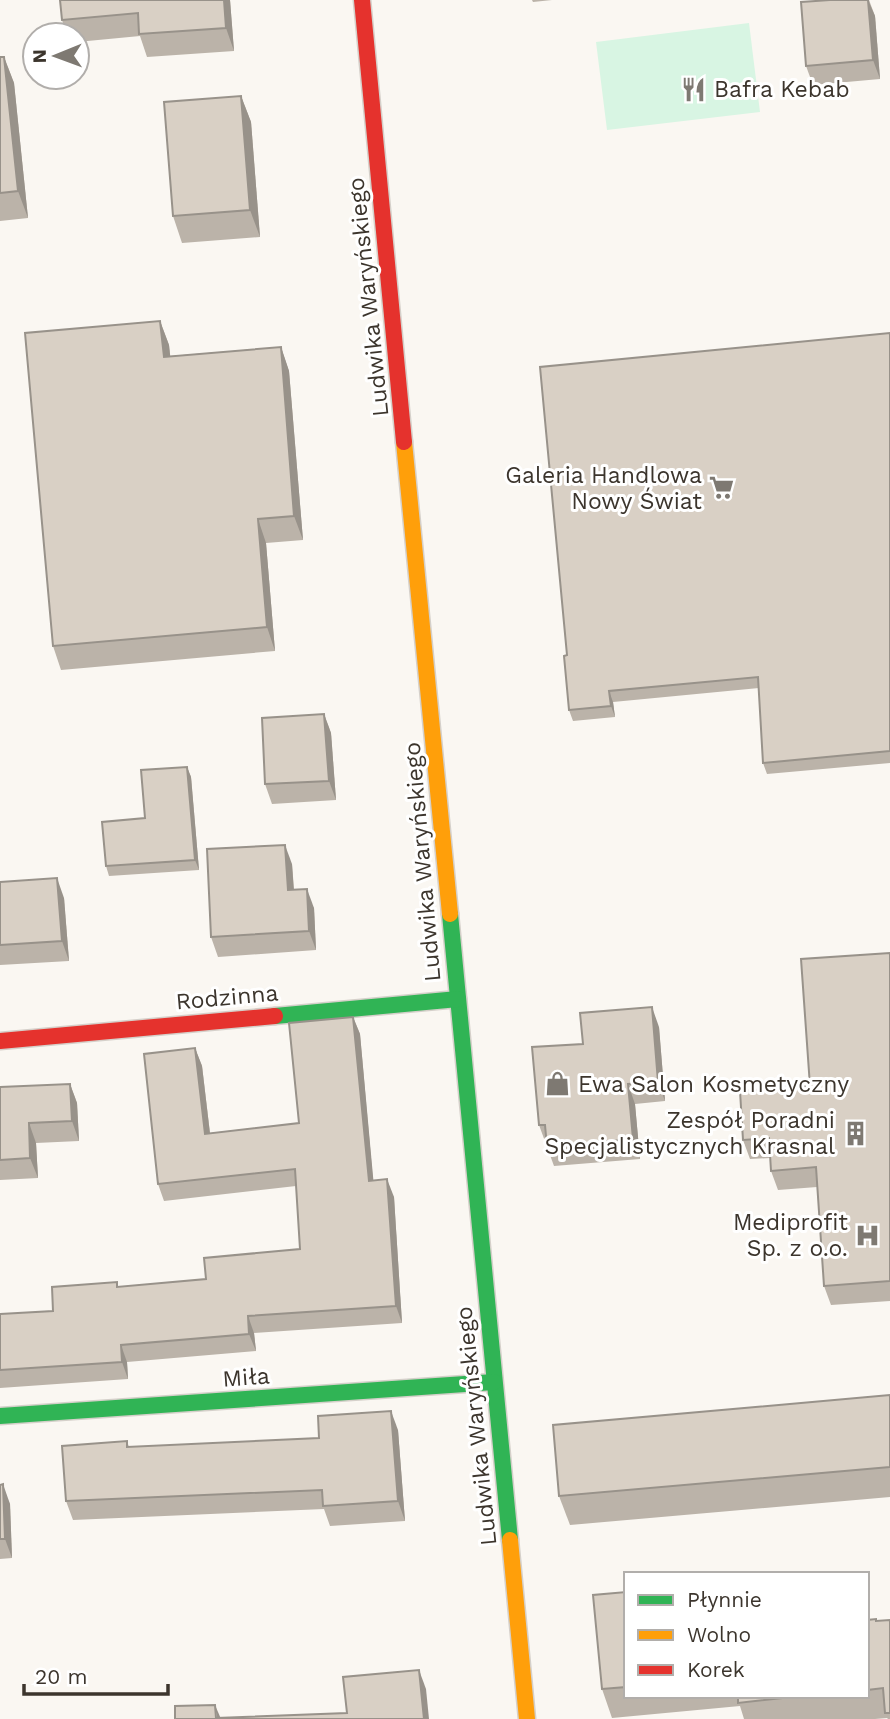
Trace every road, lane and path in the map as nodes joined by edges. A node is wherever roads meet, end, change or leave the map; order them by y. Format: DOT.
graph roads {
  1 [pos="362,0"];
  2 [pos="458,999"];
  3 [pos="0,1041"];
  4 [pos="494,1381"];
  5 [pos="0,1416"];
  6 [pos="527,1719"];
  1 -- 2 [label="main road, Ludwika Waryńskiego"];
  2 -- 3 [label="main road, Rodzinna"];
  2 -- 4 [label="main road, Ludwika Waryńskiego"];
  4 -- 5 [label="main road, Miła"];
  4 -- 6 [label="main road, Ludwika Waryńskiego"];
}
